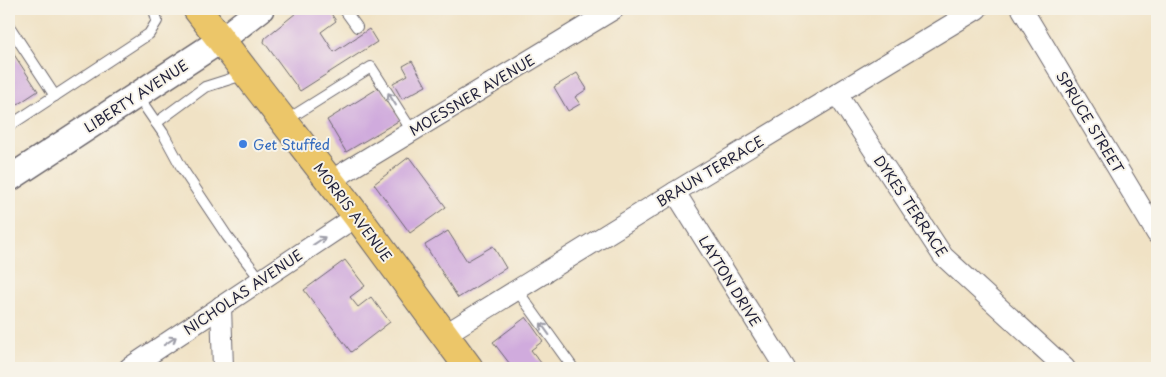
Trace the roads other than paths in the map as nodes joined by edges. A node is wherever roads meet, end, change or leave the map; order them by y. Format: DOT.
graph roads {
  1 [pos="154,9"];
  2 [pos="197,9"];
  3 [pos="261,9"];
  4 [pos="344,9"];
  5 [pos="614,9"];
  6 [pos="978,9"];
  7 [pos="1022,9"];
  8 [pos="9,26"];
  9 [pos="357,27"];
  10 [pos="221,40"];
  11 [pos="246,73"];
  12 [pos="837,94"];
  13 [pos="137,95"];
  14 [pos="55,96"];
  15 [pos="284,122"];
  16 [pos="156,123"];
  17 [pos="9,126"];
  18 [pos="412,132"];
  19 [pos="9,179"];
  20 [pos="330,181"];
  21 [pos="675,192"];
  22 [pos="357,216"];
  23 [pos="1157,234"];
  24 [pos="261,280"];
  25 [pos="517,290"];
  26 [pos="221,306"];
  27 [pos="444,335"];
  28 [pos="778,366"];
  29 [pos="129,368"];
  30 [pos="223,368"];
  31 [pos="469,368"];
  32 [pos="574,368"];
  33 [pos="1065,368"];
  1 -- 14 [label="lane"];
  2 -- 10 [label="main road, MORRIS AVENUE"];
  3 -- 10 [label="street, LIBERTY AVENUE"];
  4 -- 9 [label="lane"];
  5 -- 18 [label="street, MOESSNER AVENUE"];
  6 -- 12 [label="street, BRAUN TERRACE"];
  7 -- 23 [label="street, SPRUCE STREET"];
  8 -- 14 [label="lane"];
  10 -- 11 [label="main road, MORRIS AVENUE"];
  10 -- 13 [label="street, LIBERTY AVENUE"];
  11 -- 15 [label="main road, MORRIS AVENUE"];
  11 -- 16 [label="lane"];
  12 -- 21 [label="street, BRAUN TERRACE"];
  12 -- 33 [label="street, DYKES TERRACE"];
  13 -- 16 [label="lane"];
  13 -- 19 [label="street, LIBERTY AVENUE"];
  14 -- 17 [label="lane"];
  18 -- 15 [label="lane, one-way"];
  15 -- 20 [label="main road, MORRIS AVENUE"];
  16 -- 24 [label="lane"];
  18 -- 20 [label="street, MOESSNER AVENUE"];
  20 -- 22 [label="main road, MORRIS AVENUE"];
  21 -- 25 [label="street, BRAUN TERRACE"];
  21 -- 28 [label="street, LAYTON DRIVE"];
  24 -- 22 [label="street, NICHOLAS AVENUE, one-way"];
  22 -- 27 [label="main road, MORRIS AVENUE"];
  24 -- 26 [label="street, NICHOLAS AVENUE"];
  25 -- 27 [label="street, BRAUN TERRACE"];
  32 -- 25 [label="lane, one-way"];
  29 -- 26 [label="street, NICHOLAS AVENUE, one-way"];
  26 -- 30 [label="street"];
  27 -- 31 [label="main road, MORRIS AVENUE"];
}
